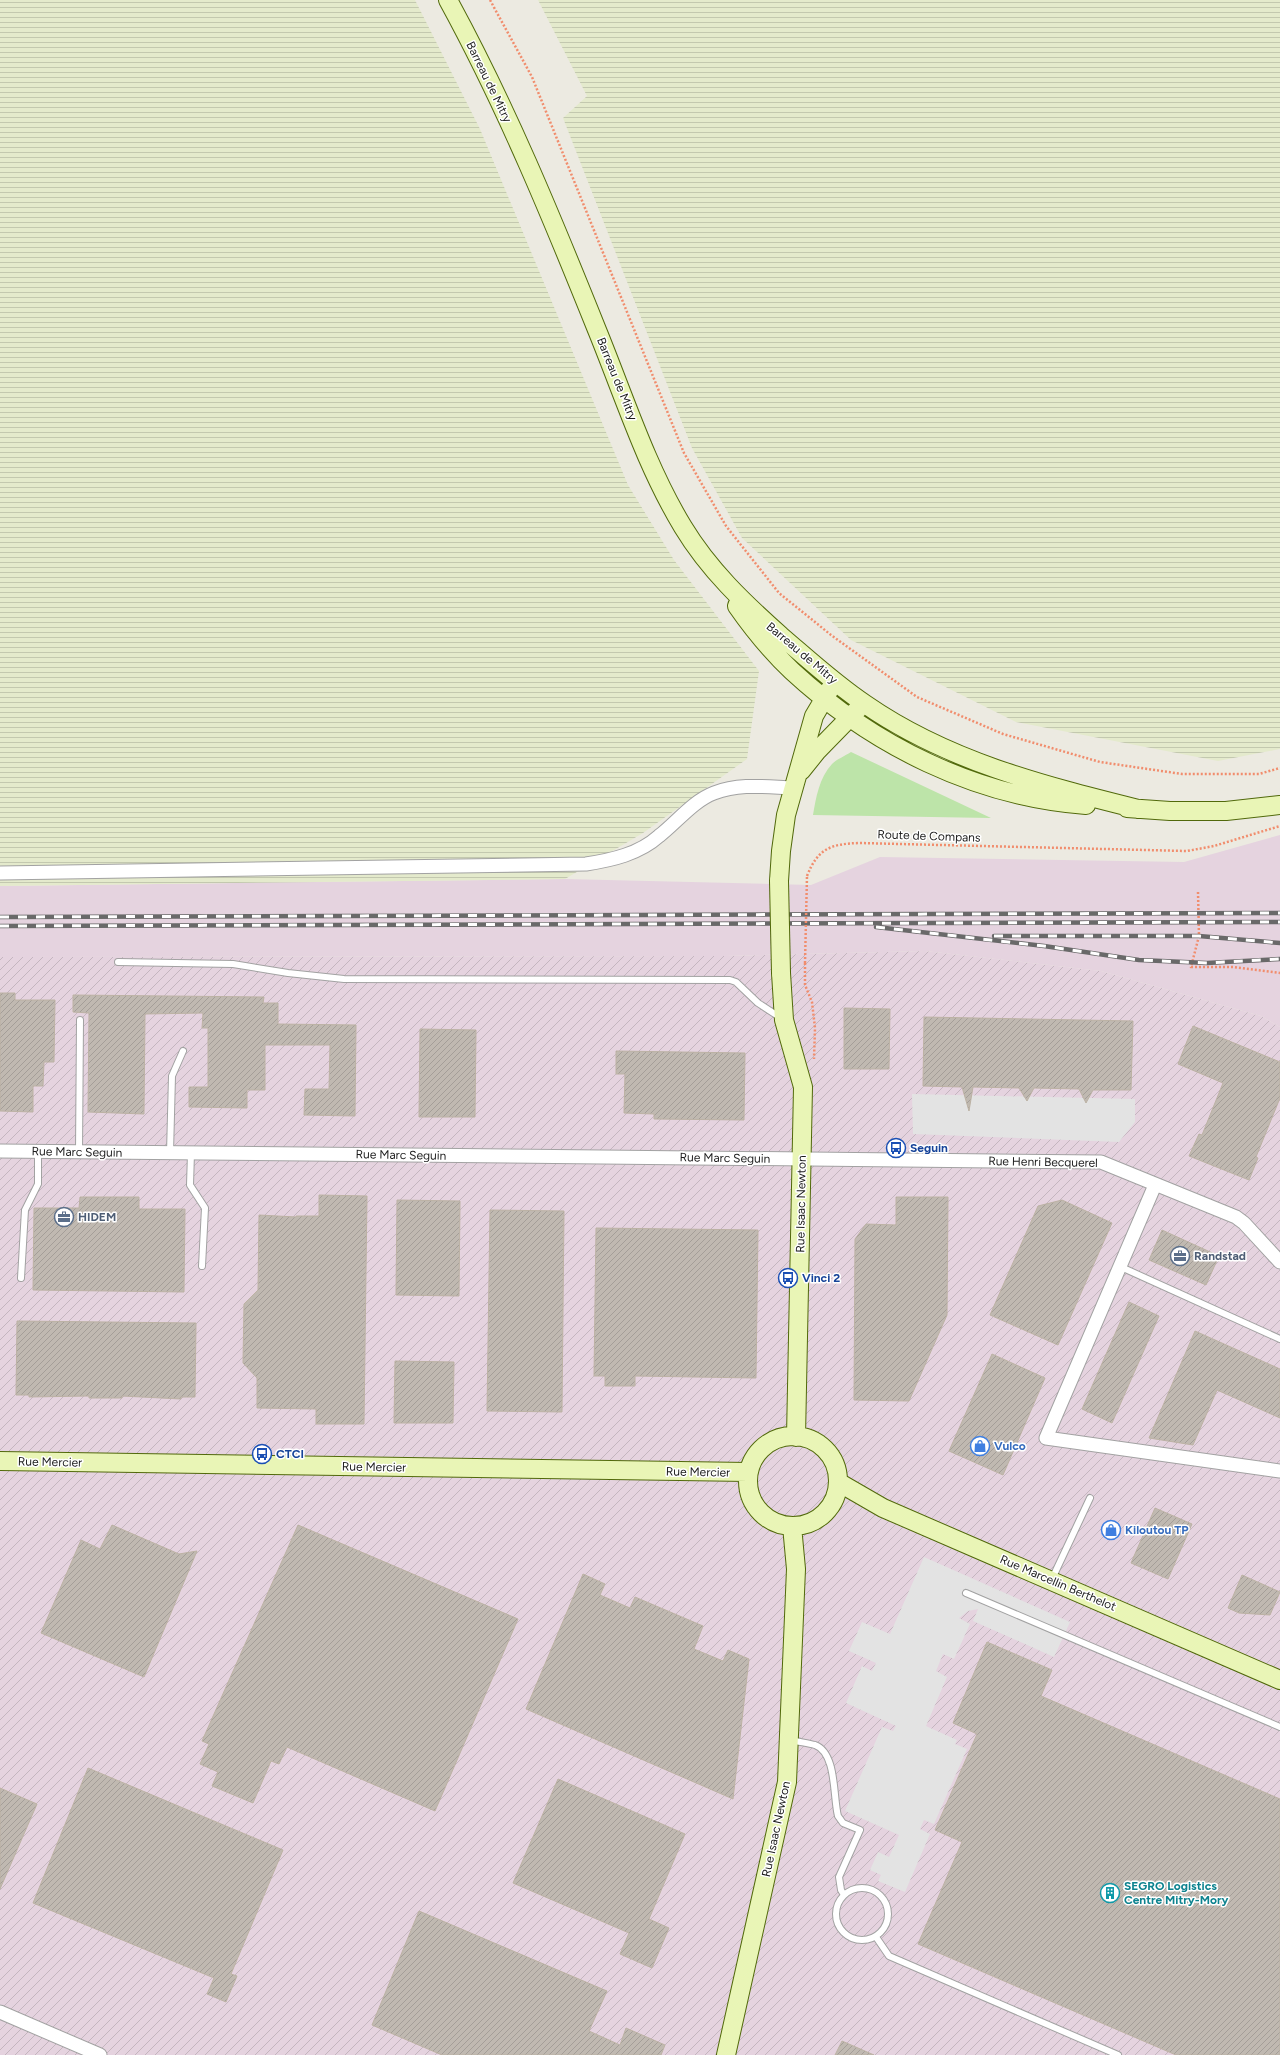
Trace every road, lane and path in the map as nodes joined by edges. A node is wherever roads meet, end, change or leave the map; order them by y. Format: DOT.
graph roads {
  1 [pos="448,0"];
  2 [pos="490,0"];
  3 [pos="721,580"];
  4 [pos="835,681"];
  5 [pos="823,698"];
  6 [pos="863,704"];
  7 [pos="849,717"];
  8 [pos="1280,768"];
  9 [pos="796,782"];
  10 [pos="1280,805"];
  11 [pos="1138,809"];
  12 [pos="1280,826"];
  13 [pos="0,873"];
  14 [pos="1198,892"];
  15 [pos="118,962"];
  16 [pos="1280,973"];
  17 [pos="80,1020"];
  18 [pos="784,1020"];
  19 [pos="183,1051"];
  20 [pos="803,1087"];
  21 [pos="0,1151"];
  22 [pos="38,1152"];
  23 [pos="79,1152"];
  24 [pos="170,1153"];
  25 [pos="191,1153"];
  26 [pos="801,1160"];
  27 [pos="1155,1185"];
  28 [pos="1280,1262"];
  29 [pos="202,1266"];
  30 [pos="1121,1267"];
  31 [pos="21,1278"];
  32 [pos="1280,1339"];
  33 [pos="796,1437"];
  34 [pos="0,1461"];
  35 [pos="1280,1471"];
  36 [pos="748,1472"];
  37 [pos="838,1482"];
  38 [pos="1090,1498"];
  39 [pos="792,1526"];
  40 [pos="1052,1581"];
  41 [pos="966,1593"];
  42 [pos="1280,1680"];
  43 [pos="1280,1727"];
  44 [pos="789,1740"];
  45 [pos="844,1895"];
  46 [pos="876,1937"];
  47 [pos="0,2012"];
  48 [pos="100,2055"];
  49 [pos="726,2055"];
  50 [pos="1118,2055"];
  1 -- 3 [label="street, Barreau de Mitry"];
  2 -- 8 [label="path"];
  3 -- 4 [label="street, Barreau de Mitry"];
  3 -- 5 [label="street"];
  4 -- 5 [label="street, Rue Isaac Newton"];
  4 -- 6 [label="street, Barreau de Mitry"];
  5 -- 7 [label="street"];
  5 -- 9 [label="street, Rue Isaac Newton"];
  6 -- 7 [label="street"];
  6 -- 11 [label="street, Barreau de Mitry"];
  7 -- 9 [label="street"];
  7 -- 11 [label="street"];
  9 -- 13 [label="street"];
  9 -- 18 [label="street, Rue Isaac Newton, bridge"];
  10 -- 11 [label="street"];
  12 -- 20 [label="path, Route de Compans, bridge"];
  14 -- 16 [label="path"];
  15 -- 18 [label="lane"];
  17 -- 23 [label="lane"];
  18 -- 20 [label="street, Rue Isaac Newton"];
  19 -- 24 [label="lane"];
  20 -- 26 [label="street, Rue Isaac Newton"];
  21 -- 22 [label="street, Rue Marc Seguin"];
  22 -- 23 [label="street, Rue Marc Seguin"];
  22 -- 31 [label="lane"];
  23 -- 24 [label="street, Rue Marc Seguin"];
  24 -- 25 [label="street, Rue Marc Seguin"];
  25 -- 26 [label="street, Rue Marc Seguin"];
  25 -- 29 [label="lane"];
  26 -- 27 [label="street, Rue Henri Becquerel"];
  26 -- 33 [label="street, Rue Isaac Newton"];
  27 -- 28 [label="street, Rue Henri Becquerel"];
  27 -- 30 [label="street"];
  30 -- 32 [label="lane"];
  30 -- 35 [label="street"];
  33 -- 36 [label="street"];
  33 -- 37 [label="street"];
  34 -- 36 [label="street, Rue Mercier"];
  36 -- 39 [label="street"];
  37 -- 39 [label="street"];
  37 -- 40 [label="street, Rue Marcellin Berthelot"];
  38 -- 40 [label="lane"];
  39 -- 44 [label="street, Rue Isaac Newton"];
  40 -- 42 [label="street, Rue Marcellin Berthelot"];
  41 -- 43 [label="lane"];
  44 -- 45 [label="lane"];
  44 -- 49 [label="street, Rue Isaac Newton"];
  45 -- 46 [label="lane"];
  45 -- 46 [label="lane"];
  46 -- 50 [label="lane"];
  47 -- 48 [label="street"];
}
